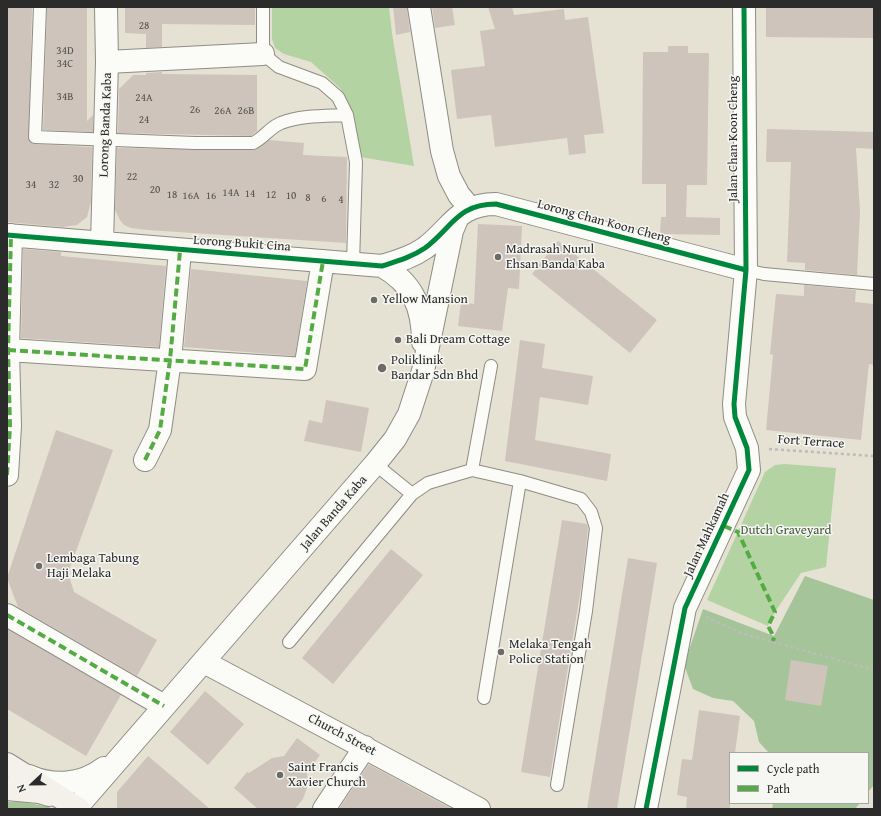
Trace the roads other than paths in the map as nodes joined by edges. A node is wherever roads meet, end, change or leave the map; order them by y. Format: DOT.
graph roads {
  1 [pos="40,7"];
  2 [pos="106,7"];
  3 [pos="263,7"];
  4 [pos="419,7"];
  5 [pos="744,7"];
  6 [pos="263,54"];
  7 [pos="107,62"];
  8 [pos="347,115"];
  9 [pos="105,140"];
  10 [pos="464,212"];
  11 [pos="9,235"];
  12 [pos="102,243"];
  13 [pos="180,251"];
  14 [pos="323,261"];
  15 [pos="353,264"];
  16 [pos="382,266"];
  17 [pos="746,270"];
  18 [pos="874,284"];
  19 [pos="8,350"];
  20 [pos="170,360"];
  21 [pos="491,366"];
  22 [pos="423,371"];
  23 [pos="145,460"];
  24 [pos="376,464"];
  25 [pos="472,470"];
  26 [pos="7,475"];
  27 [pos="520,481"];
  28 [pos="412,494"];
  29 [pos="7,615"];
  30 [pos="289,642"];
  31 [pos="204,662"];
  32 [pos="484,698"];
  33 [pos="164,706"];
  34 [pos="365,747"];
  35 [pos="116,759"];
  36 [pos="11,775"];
  37 [pos="557,785"];
  38 [pos="75,806"];
  39 [pos="324,809"];
  40 [pos="479,809"];
  41 [pos="646,809"];
  1 -- 9 [label="lane"];
  2 -- 7 [label="street, Lorong Banda Kaba"];
  3 -- 6 [label="lane"];
  4 -- 10 [label="street"];
  5 -- 17 [label="street, Jalan Chan Koon Cheng"];
  6 -- 7 [label="street"];
  6 -- 8 [label="lane"];
  7 -- 9 [label="street, Lorong Banda Kaba"];
  8 -- 9 [label="lane"];
  8 -- 15 [label="lane"];
  9 -- 12 [label="street, Lorong Banda Kaba"];
  10 -- 16 [label="street, Lorong Bukit Cina"];
  10 -- 17 [label="street, Lorong Chan Koon Cheng"];
  10 -- 22 [label="street, Jalan Banda Kaba"];
  11 -- 12 [label="street, Lorong Bukit Cina"];
  11 -- 19 [label="street"];
  12 -- 13 [label="street, Lorong Bukit Cina"];
  13 -- 14 [label="street, Lorong Bukit Cina"];
  13 -- 20 [label="street"];
  14 -- 15 [label="street, Lorong Bukit Cina"];
  14 -- 20 [label="street"];
  15 -- 16 [label="street, Lorong Bukit Cina"];
  16 -- 22 [label="street, Lorong Bukit Cina"];
  17 -- 18 [label="lane"];
  17 -- 41 [label="street, Jalan Mahkamah"];
  19 -- 20 [label="street"];
  19 -- 26 [label="street"];
  20 -- 23 [label="street"];
  21 -- 25 [label="lane"];
  22 -- 24 [label="street, Jalan Banda Kaba"];
  24 -- 28 [label="lane"];
  24 -- 31 [label="street, Jalan Banda Kaba"];
  25 -- 27 [label="lane"];
  25 -- 28 [label="lane"];
  27 -- 32 [label="lane"];
  27 -- 37 [label="lane"];
  28 -- 30 [label="lane"];
  29 -- 33 [label="street"];
  31 -- 33 [label="street, Jalan Banda Kaba"];
  31 -- 34 [label="street, Church Street"];
  33 -- 35 [label="street, Jalan Banda Kaba"];
  34 -- 39 [label="street"];
  34 -- 40 [label="street, Church Street"];
  35 -- 36 [label="street, Jalan Banda Kaba"];
  35 -- 38 [label="street, Jalan Banda Kaba"];
  36 -- 38 [label="main road"];
}
